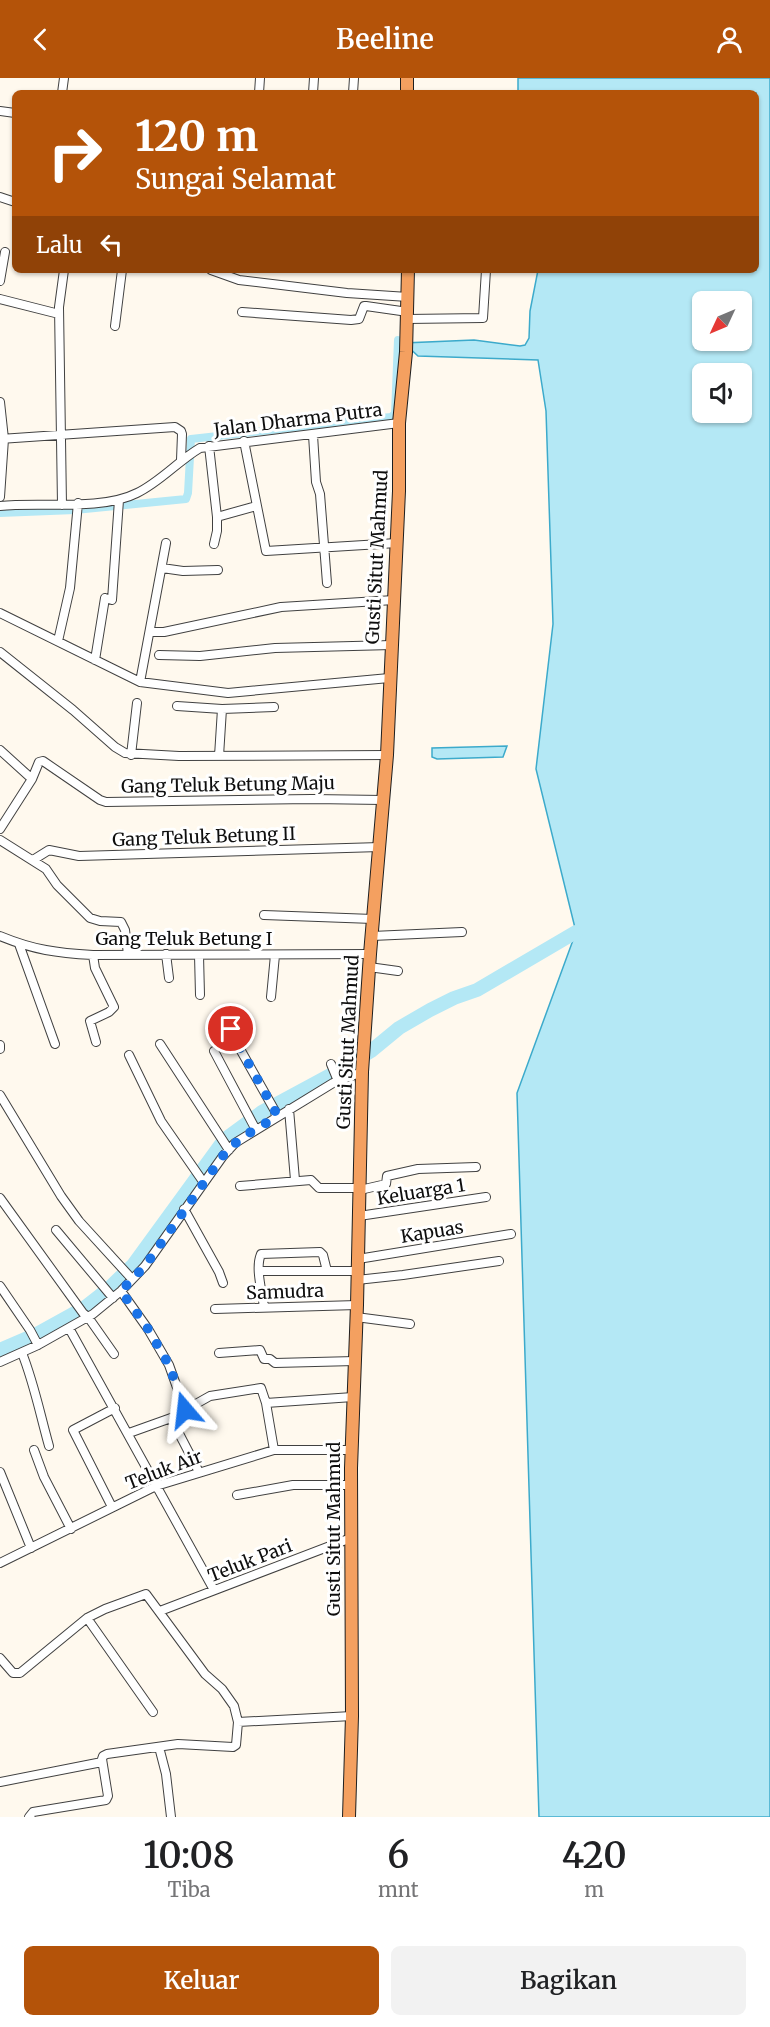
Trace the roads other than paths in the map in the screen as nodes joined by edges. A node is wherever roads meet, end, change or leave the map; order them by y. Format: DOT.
graph roads {
  1 [pos="4,252"];
  2 [pos="64,273"];
  3 [pos="122,273"];
  4 [pos="219,273"];
  5 [pos="408,273"];
  6 [pos="486,273"];
  7 [pos="0,281"];
  8 [pos="408,297"];
  9 [pos="0,299"];
  10 [pos="242,312"];
  11 [pos="59,314"];
  12 [pos="407,320"];
  13 [pos="115,326"];
  14 [pos="0,402"];
  15 [pos="399,423"];
  16 [pos="61,434"];
  17 [pos="313,435"];
  18 [pos="2,439"];
  19 [pos="244,441"];
  20 [pos="209,446"];
  21 [pos="182,459"];
  22 [pos="0,497"];
  23 [pos="78,504"];
  24 [pos="62,505"];
  25 [pos="119,505"];
  26 [pos="0,506"];
  27 [pos="256,506"];
  28 [pos="217,517"];
  29 [pos="166,543"];
  30 [pos="397,543"];
  31 [pos="214,544"];
  32 [pos="325,547"];
  33 [pos="162,568"];
  34 [pos="218,570"];
  35 [pos="327,583"];
  36 [pos="394,600"];
  37 [pos="0,613"];
  38 [pos="150,632"];
  39 [pos="58,641"];
  40 [pos="392,645"];
  41 [pos="0,652"];
  42 [pos="159,655"];
  43 [pos="95,660"];
  44 [pos="390,678"];
  45 [pos="140,682"];
  46 [pos="137,703"];
  47 [pos="177,706"];
  48 [pos="274,707"];
  49 [pos="222,709"];
  50 [pos="0,750"];
  51 [pos="131,755"];
  52 [pos="387,755"];
  53 [pos="219,756"];
  54 [pos="32,779"];
  55 [pos="383,800"];
  56 [pos="0,830"];
  57 [pos="0,840"];
  58 [pos="380,847"];
  59 [pos="33,860"];
  60 [pos="264,915"];
  61 [pos="373,919"];
  62 [pos="462,932"];
  63 [pos="0,936"];
  64 [pos="372,936"];
  65 [pos="19,944"];
  66 [pos="128,954"];
  67 [pos="166,954"];
  68 [pos="370,954"];
  69 [pos="93,955"];
  70 [pos="199,955"];
  71 [pos="275,955"];
  72 [pos="369,967"];
  73 [pos="398,971"];
  74 [pos="169,978"];
  75 [pos="200,995"];
  76 [pos="271,998"];
  77 [pos="231,1029"];
  78 [pos="96,1042"];
  79 [pos="55,1044"];
  80 [pos="160,1044"];
  81 [pos="214,1051"];
  82 [pos="129,1056"];
  83 [pos="363,1069"];
  84 [pos="0,1095"];
  85 [pos="289,1109"];
  86 [pos="275,1114"];
  87 [pos="255,1127"];
  88 [pos="225,1144"];
  89 [pos="476,1167"];
  90 [pos="295,1180"];
  91 [pos="203,1181"];
  92 [pos="240,1186"];
  93 [pos="360,1189"];
  94 [pos="486,1197"];
  95 [pos="0,1198"];
  96 [pos="184,1209"];
  97 [pos="359,1216"];
  98 [pos="56,1230"];
  99 [pos="511,1234"];
  100 [pos="499,1261"];
  101 [pos="327,1270"];
  102 [pos="358,1270"];
  103 [pos="259,1271"];
  104 [pos="130,1277"];
  105 [pos="223,1282"];
  106 [pos="0,1286"];
  107 [pos="121,1291"];
  108 [pos="109,1292"];
  109 [pos="264,1307"];
  110 [pos="215,1309"];
  111 [pos="357,1311"];
  112 [pos="85,1315"];
  113 [pos="410,1324"];
  114 [pos="69,1328"];
  115 [pos="37,1342"];
  116 [pos="22,1353"];
  117 [pos="219,1353"];
  118 [pos="114,1354"];
  119 [pos="355,1361"];
  120 [pos="0,1362"];
  121 [pos="353,1397"];
  122 [pos="266,1403"];
  123 [pos="115,1408"];
  124 [pos="185,1410"];
  125 [pos="171,1418"];
  126 [pos="129,1433"];
  127 [pos="49,1446"];
  128 [pos="34,1450"];
  129 [pos="274,1450"];
  130 [pos="351,1450"];
  131 [pos="0,1472"];
  132 [pos="199,1472"];
  133 [pos="351,1485"];
  134 [pos="156,1486"];
  135 [pos="237,1495"];
  136 [pos="112,1507"];
  137 [pos="71,1529"];
  138 [pos="351,1538"];
  139 [pos="31,1548"];
  140 [pos="0,1563"];
  141 [pos="214,1590"];
  142 [pos="160,1611"];
  143 [pos="87,1618"];
  144 [pos="0,1658"];
  145 [pos="153,1712"];
  146 [pos="352,1716"];
  147 [pos="238,1722"];
  148 [pos="159,1747"];
  149 [pos="102,1762"];
  150 [pos="0,1782"];
  151 [pos="29,1817"];
  152 [pos="171,1817"];
  153 [pos="349,1817"];
  1 -- 7 [label="street"];
  2 -- 11 [label="street"];
  3 -- 13 [label="street"];
  4 -- 8 [label="street"];
  5 -- 8 [label="highway, Gusti Situt Mahmud"];
  6 -- 12 [label="street"];
  8 -- 12 [label="highway, Gusti Situt Mahmud"];
  9 -- 11 [label="street"];
  10 -- 12 [label="street"];
  11 -- 16 [label="street"];
  12 -- 15 [label="highway, Gusti Situt Mahmud"];
  14 -- 18 [label="street"];
  15 -- 17 [label="street, Jalan Dharma Putra"];
  15 -- 30 [label="highway, Gusti Situt Mahmud"];
  16 -- 18 [label="street"];
  16 -- 21 [label="street"];
  16 -- 24 [label="street"];
  17 -- 19 [label="street, Jalan Dharma Putra"];
  17 -- 32 [label="street"];
  18 -- 22 [label="street"];
  19 -- 20 [label="street, Jalan Dharma Putra"];
  19 -- 27 [label="street"];
  20 -- 21 [label="street, Jalan Dharma Putra"];
  20 -- 28 [label="street"];
  21 -- 25 [label="street, Jalan Dharma Putra"];
  23 -- 24 [label="street, Jalan Dharma Putra"];
  23 -- 25 [label="street, Jalan Dharma Putra"];
  23 -- 39 [label="street"];
  24 -- 26 [label="street, Jalan Dharma Putra"];
  25 -- 43 [label="street"];
  27 -- 28 [label="street"];
  27 -- 32 [label="street"];
  28 -- 31 [label="street"];
  29 -- 33 [label="street"];
  30 -- 32 [label="street"];
  30 -- 36 [label="highway, Gusti Situt Mahmud"];
  32 -- 35 [label="street"];
  33 -- 34 [label="street"];
  33 -- 38 [label="street"];
  36 -- 38 [label="street"];
  36 -- 40 [label="highway, Gusti Situt Mahmud"];
  37 -- 39 [label="street"];
  38 -- 45 [label="street"];
  39 -- 43 [label="street"];
  40 -- 42 [label="street"];
  40 -- 44 [label="highway, Gusti Situt Mahmud"];
  41 -- 51 [label="street"];
  43 -- 45 [label="street"];
  44 -- 45 [label="street"];
  44 -- 52 [label="highway, Gusti Situt Mahmud"];
  46 -- 51 [label="street"];
  47 -- 49 [label="street"];
  48 -- 49 [label="street"];
  49 -- 53 [label="street"];
  50 -- 54 [label="street"];
  51 -- 53 [label="street"];
  52 -- 53 [label="street"];
  52 -- 55 [label="highway, Gusti Situt Mahmud"];
  54 -- 55 [label="street, Gang Teluk Betung Maju"];
  54 -- 56 [label="street"];
  55 -- 58 [label="highway, Gusti Situt Mahmud"];
  57 -- 59 [label="street"];
  58 -- 59 [label="street, Gang Teluk Betung II"];
  58 -- 61 [label="highway, Gusti Situt Mahmud"];
  59 -- 66 [label="street"];
  60 -- 61 [label="street"];
  61 -- 64 [label="highway, Gusti Situt Mahmud"];
  62 -- 64 [label="street"];
  63 -- 65 [label="street, Gang Teluk Betung I"];
  64 -- 68 [label="highway, Gusti Situt Mahmud"];
  65 -- 69 [label="street, Gang Teluk Betung I"];
  65 -- 79 [label="street"];
  66 -- 67 [label="street, Gang Teluk Betung I"];
  66 -- 69 [label="street, Gang Teluk Betung I"];
  67 -- 70 [label="street, Gang Teluk Betung I"];
  67 -- 74 [label="street"];
  68 -- 71 [label="street, Gang Teluk Betung I"];
  68 -- 72 [label="highway, Gusti Situt Mahmud"];
  69 -- 78 [label="street"];
  70 -- 71 [label="street, Gang Teluk Betung I"];
  70 -- 75 [label="street"];
  71 -- 76 [label="street"];
  72 -- 73 [label="street"];
  72 -- 83 [label="highway, Gusti Situt Mahmud"];
  77 -- 86 [label="street"];
  80 -- 88 [label="street"];
  81 -- 87 [label="street"];
  82 -- 91 [label="street"];
  83 -- 85 [label="street"];
  83 -- 93 [label="highway, Gusti Situt Mahmud"];
  84 -- 104 [label="street"];
  85 -- 86 [label="street"];
  85 -- 90 [label="street"];
  86 -- 87 [label="street"];
  87 -- 88 [label="street"];
  88 -- 91 [label="street"];
  89 -- 93 [label="street"];
  90 -- 92 [label="street"];
  90 -- 93 [label="street"];
  91 -- 96 [label="street"];
  93 -- 97 [label="highway, Gusti Situt Mahmud"];
  94 -- 97 [label="street, Keluarga 1"];
  95 -- 112 [label="street"];
  96 -- 104 [label="street"];
  96 -- 105 [label="street"];
  97 -- 102 [label="highway, Gusti Situt Mahmud"];
  98 -- 108 [label="street"];
  99 -- 102 [label="street, Kapuas"];
  100 -- 102 [label="street"];
  101 -- 102 [label="street"];
  101 -- 103 [label="street"];
  101 -- 103 [label="street"];
  102 -- 111 [label="highway, Gusti Situt Mahmud"];
  103 -- 109 [label="street"];
  104 -- 107 [label="street"];
  106 -- 115 [label="street"];
  107 -- 108 [label="street"];
  107 -- 124 [label="street"];
  108 -- 112 [label="street"];
  109 -- 110 [label="street, Samudra"];
  109 -- 111 [label="street, Samudra"];
  111 -- 113 [label="street, Samudra"];
  111 -- 119 [label="highway, Gusti Situt Mahmud"];
  112 -- 114 [label="street"];
  112 -- 118 [label="street"];
  114 -- 115 [label="street"];
  114 -- 123 [label="street"];
  115 -- 116 [label="street"];
  116 -- 120 [label="street"];
  116 -- 127 [label="street"];
  117 -- 119 [label="street"];
  119 -- 121 [label="highway, Gusti Situt Mahmud"];
  121 -- 122 [label="street"];
  121 -- 130 [label="highway, Gusti Situt Mahmud"];
  122 -- 124 [label="street"];
  122 -- 129 [label="street"];
  123 -- 126 [label="street"];
  123 -- 136 [label="street"];
  124 -- 125 [label="street"];
  125 -- 126 [label="street"];
  125 -- 132 [label="street"];
  126 -- 134 [label="street"];
  128 -- 137 [label="street"];
  129 -- 130 [label="street, Teluk Air"];
  129 -- 132 [label="street, Teluk Air"];
  130 -- 133 [label="highway, Gusti Situt Mahmud"];
  131 -- 139 [label="street"];
  132 -- 134 [label="street, Teluk Air"];
  133 -- 135 [label="street"];
  133 -- 138 [label="highway, Gusti Situt Mahmud"];
  134 -- 136 [label="street, Teluk Air"];
  134 -- 141 [label="street"];
  136 -- 137 [label="street, Teluk Air"];
  137 -- 139 [label="street, Teluk Air"];
  138 -- 141 [label="street, Teluk Pari"];
  138 -- 146 [label="highway, Gusti Situt Mahmud"];
  139 -- 140 [label="street, Teluk Air"];
  141 -- 142 [label="street, Teluk Pari"];
  142 -- 143 [label="street"];
  142 -- 147 [label="street"];
  143 -- 144 [label="street"];
  143 -- 145 [label="street"];
  146 -- 147 [label="street"];
  146 -- 153 [label="highway, Gusti Situt Mahmud"];
  147 -- 148 [label="street"];
  148 -- 149 [label="street"];
  148 -- 152 [label="street"];
  149 -- 150 [label="street"];
  149 -- 151 [label="street"];
}
